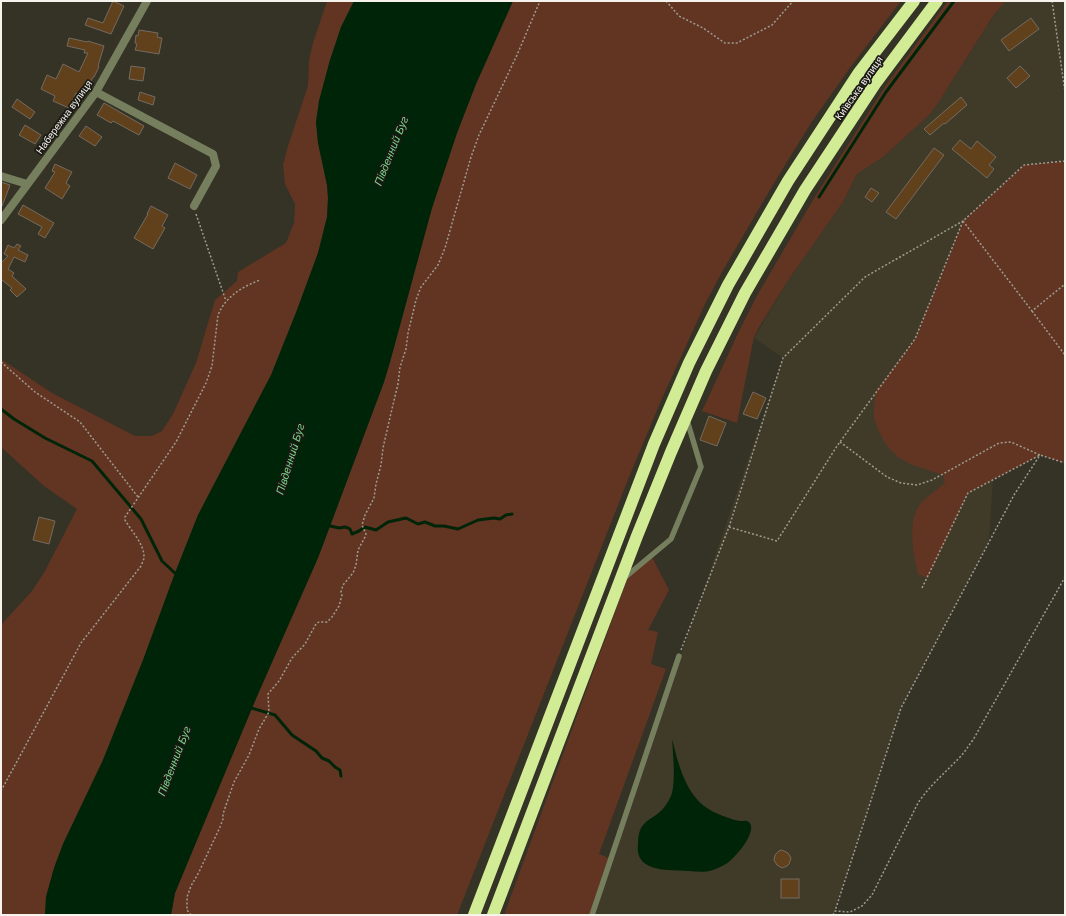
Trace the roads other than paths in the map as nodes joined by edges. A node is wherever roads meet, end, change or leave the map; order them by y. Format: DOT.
graph roads {
  1 [pos="147,1"];
  2 [pos="914,1"];
  3 [pos="937,1"];
  4 [pos="96,92"];
  5 [pos="1,176"];
  6 [pos="27,184"];
  7 [pos="194,206"];
  8 [pos="1,220"];
  9 [pos="686,417"];
  10 [pos="654,444"];
  11 [pos="671,452"];
  12 [pos="619,584"];
  13 [pos="679,656"];
  14 [pos="474,915"];
  15 [pos="493,915"];
  16 [pos="592,915"];
  1 -- 4 [label="street, Набережна вулиця"];
  2 -- 10 [label="highway, Київська вулиця"];
  3 -- 9 [label="highway, Київська вулиця"];
  4 -- 6 [label="street, Набережна вулиця"];
  4 -- 7 [label="street"];
  5 -- 6 [label="street"];
  6 -- 8 [label="street, Набережна вулиця"];
  9 -- 11 [label="highway, Київська вулиця"];
  9 -- 12 [label="lane"];
  10 -- 11 [label="highway"];
  10 -- 14 [label="highway, Київська вулиця"];
  11 -- 12 [label="highway, Київська вулиця"];
  12 -- 15 [label="highway, Київська вулиця"];
  13 -- 16 [label="lane"];
}
